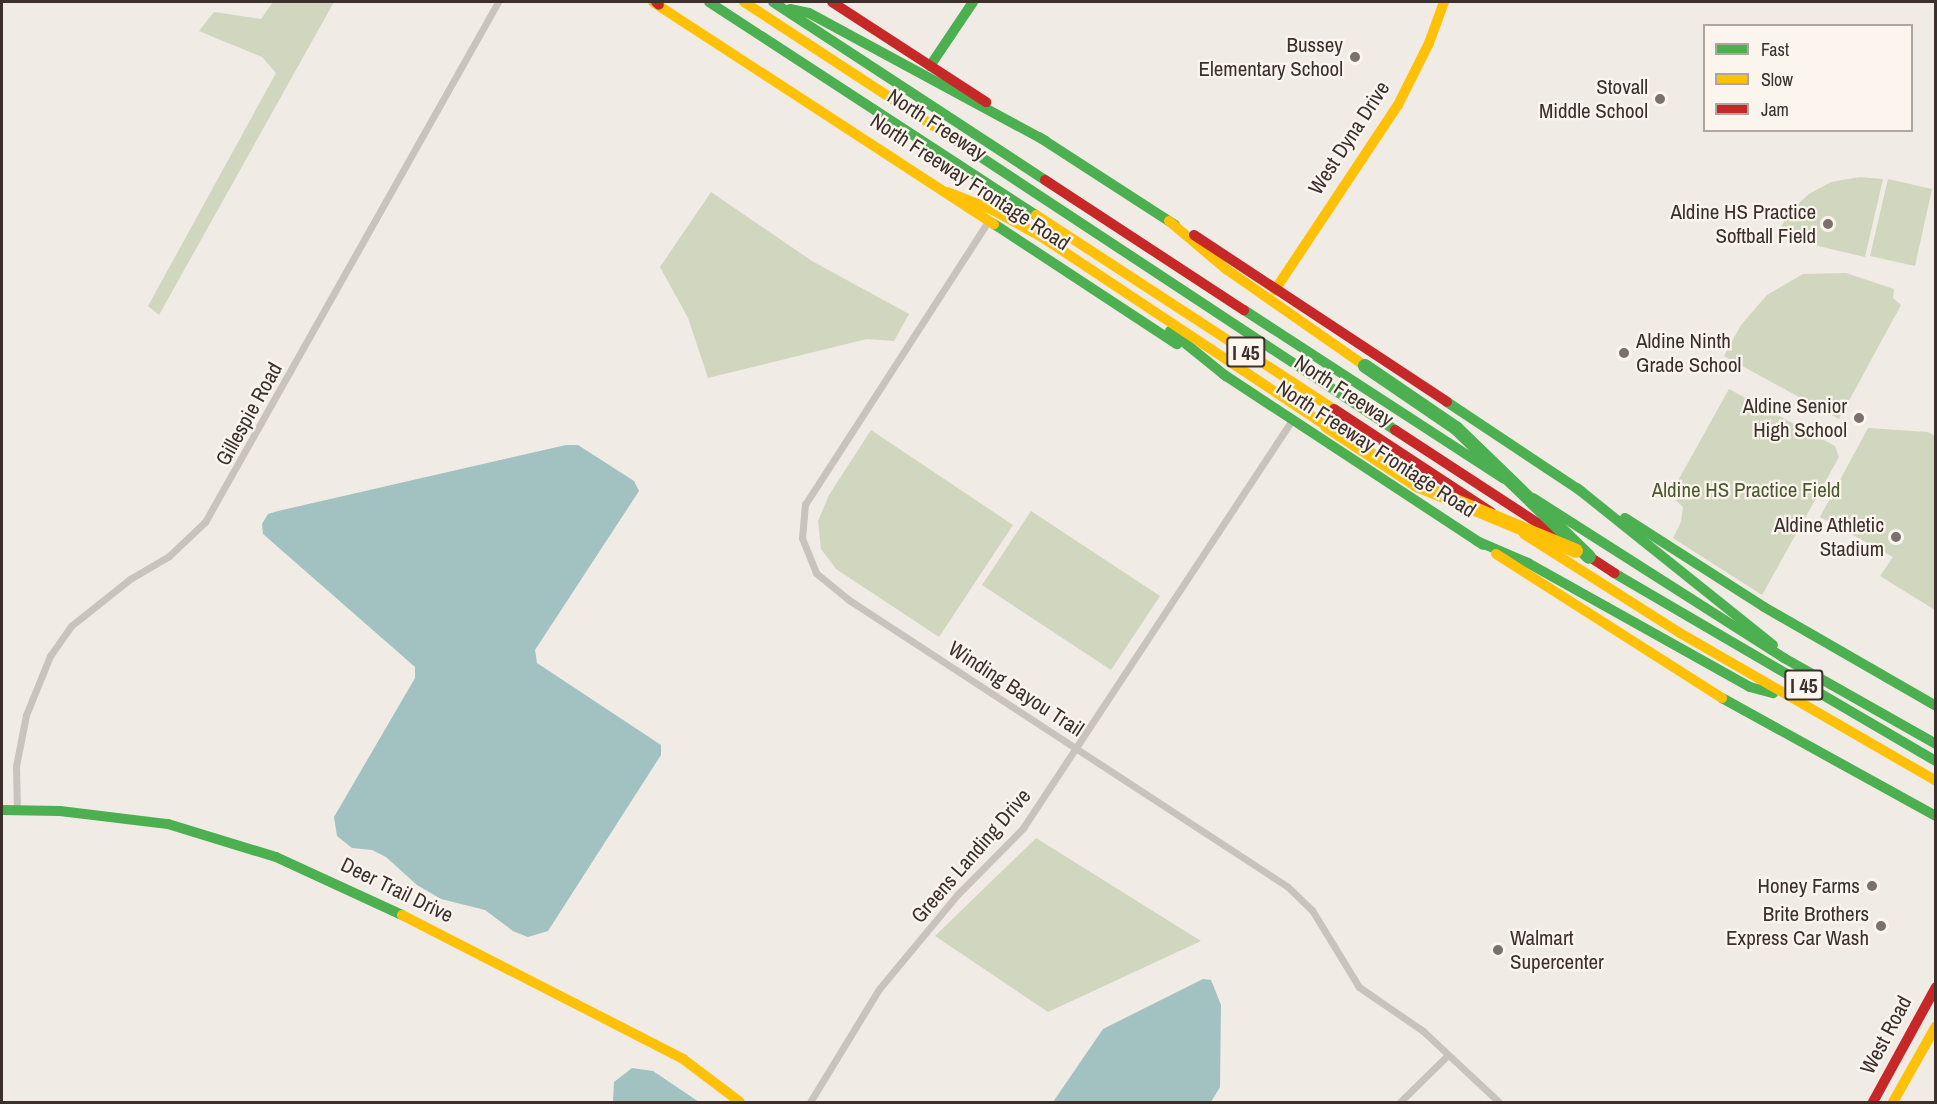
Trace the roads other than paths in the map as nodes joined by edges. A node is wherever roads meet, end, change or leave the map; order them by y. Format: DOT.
graph roads {
  1 [pos="498,2"];
  2 [pos="709,2"];
  3 [pos="744,2"];
  4 [pos="832,2"];
  5 [pos="973,2"];
  6 [pos="1444,2"];
  7 [pos="656,3"];
  8 [pos="778,5"];
  9 [pos="930,66"];
  10 [pos="1046,141"];
  11 [pos="947,192"];
  12 [pos="989,220"];
  13 [pos="1169,221"];
  14 [pos="1098,274"];
  15 [pos="1275,290"];
  16 [pos="1227,377"];
  17 [pos="1292,420"];
  18 [pos="1577,488"];
  19 [pos="1477,541"];
  20 [pos="1588,557"];
  21 [pos="1784,658"];
  22 [pos="1787,696"];
  23 [pos="1935,706"];
  24 [pos="1935,744"];
  25 [pos="1078,749"];
  26 [pos="1935,761"];
  27 [pos="1935,781"];
  28 [pos="2,810"];
  29 [pos="17,811"];
  30 [pos="1935,816"];
  31 [pos="1935,987"];
  32 [pos="1920,1016"];
  33 [pos="1935,1025"];
  34 [pos="1447,1056"];
  35 [pos="740,1102"];
  36 [pos="810,1102"];
  37 [pos="1400,1102"];
  38 [pos="1498,1102"];
  39 [pos="1873,1102"];
  40 [pos="1893,1102"];
  1 -- 29 [label="street, Gillespie Road"];
  2 -- 22 [label="main road, North Freeway / I 45"];
  3 -- 20 [label="main road, North Freeway / I 45, bridge"];
  4 -- 9 [label="main road"];
  5 -- 9 [label="main road"];
  6 -- 15 [label="main road, West Dyna Drive"];
  7 -- 11 [label="main road, North Freeway Frontage Road"];
  8 -- 10 [label="main road"];
  8 -- 21 [label="main road, North Freeway / I 45"];
  9 -- 10 [label="main road"];
  10 -- 13 [label="main road"];
  11 -- 12 [label="main road, North Freeway Frontage Road"];
  11 -- 14 [label="main road"];
  12 -- 16 [label="main road, North Freeway Frontage Road"];
  12 -- 25 [label="street, Winding Bayou Trail"];
  13 -- 15 [label="main road"];
  13 -- 20 [label="main road, bridge"];
  14 -- 16 [label="main road"];
  14 -- 20 [label="main road, bridge"];
  15 -- 18 [label="main road"];
  16 -- 17 [label="main road, North Freeway Frontage Road"];
  17 -- 19 [label="main road, North Freeway Frontage Road"];
  17 -- 25 [label="street, Greens Landing Drive"];
  18 -- 21 [label="main road"];
  18 -- 23 [label="main road"];
  19 -- 22 [label="main road"];
  19 -- 30 [label="main road, North Freeway Frontage Road"];
  20 -- 26 [label="main road, North Freeway / I 45"];
  21 -- 24 [label="main road, North Freeway / I 45"];
  22 -- 27 [label="main road, North Freeway / I 45"];
  25 -- 34 [label="street, Winding Bayou Trail"];
  25 -- 36 [label="street, Greens Landing Drive"];
  28 -- 29 [label="main road, Deer Trail Drive"];
  29 -- 35 [label="main road, Deer Trail Drive"];
  31 -- 32 [label="main road, West Road"];
  32 -- 33 [label="main road"];
  32 -- 39 [label="main road, West Road"];
  33 -- 40 [label="main road, West Road"];
  34 -- 37 [label="street"];
  34 -- 38 [label="street, Winding Bayou Trail"];
}
